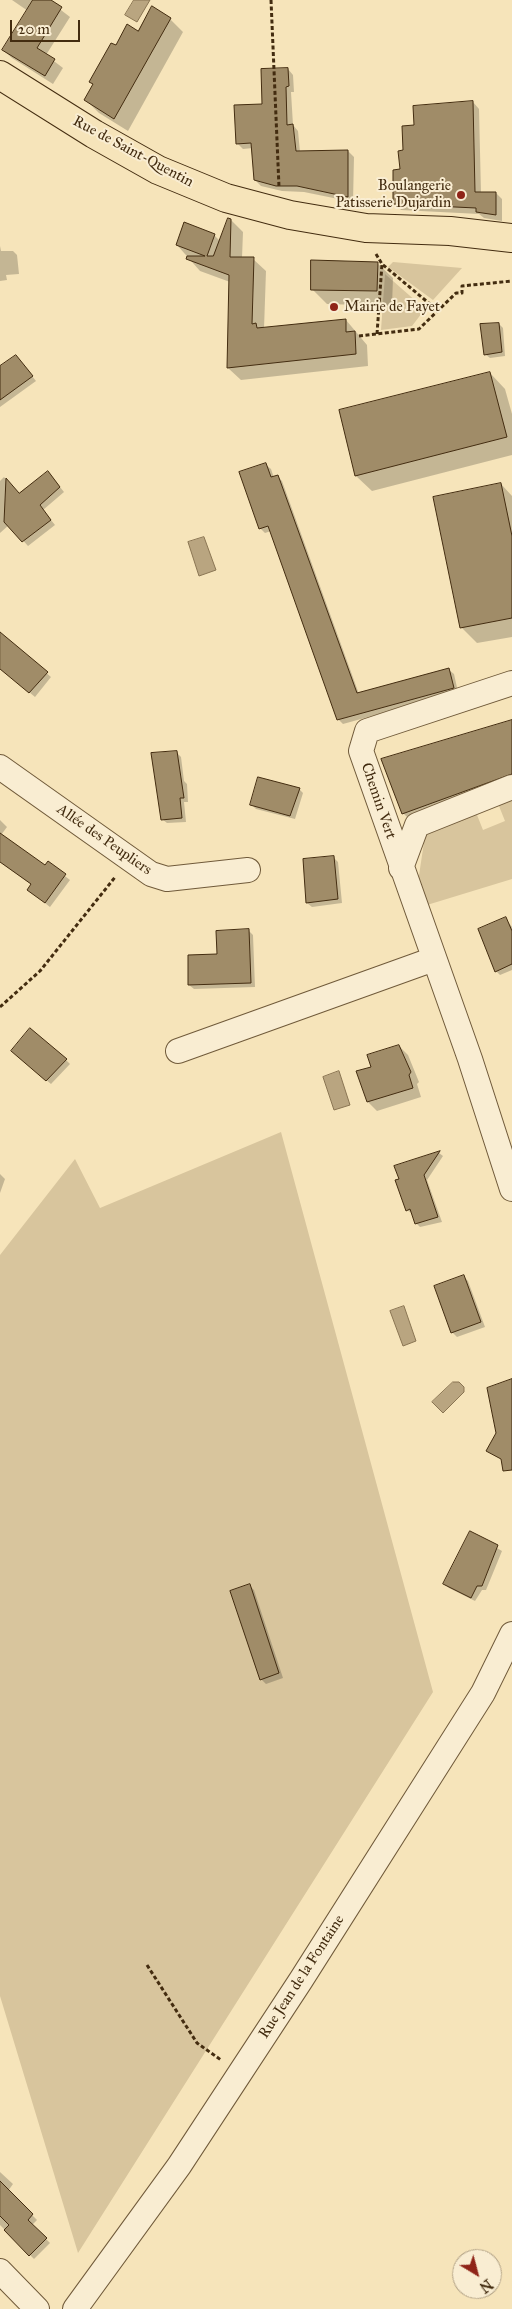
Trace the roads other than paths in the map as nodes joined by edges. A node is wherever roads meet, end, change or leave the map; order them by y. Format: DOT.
graph roads {
  1 [pos="0,75"];
  2 [pos="512,238"];
  3 [pos="512,683"];
  4 [pos="0,767"];
  5 [pos="512,787"];
  6 [pos="401,868"];
  7 [pos="248,870"];
  8 [pos="434,959"];
  9 [pos="178,1051"];
  10 [pos="512,1189"];
  11 [pos="512,1634"];
  12 [pos="0,2272"];
  13 [pos="37,2309"];
  14 [pos="75,2309"];
  1 -- 2 [label="main road, Rue de Saint-Quentin"];
  3 -- 6 [label="street, Chemin Vert"];
  4 -- 7 [label="street, Allée des Peupliers"];
  5 -- 6 [label="street"];
  6 -- 8 [label="street, Chemin Vert"];
  8 -- 9 [label="street"];
  8 -- 10 [label="street, Chemin Vert"];
  11 -- 14 [label="street, Rue Jean de la Fontaine"];
  12 -- 13 [label="street"];
}
